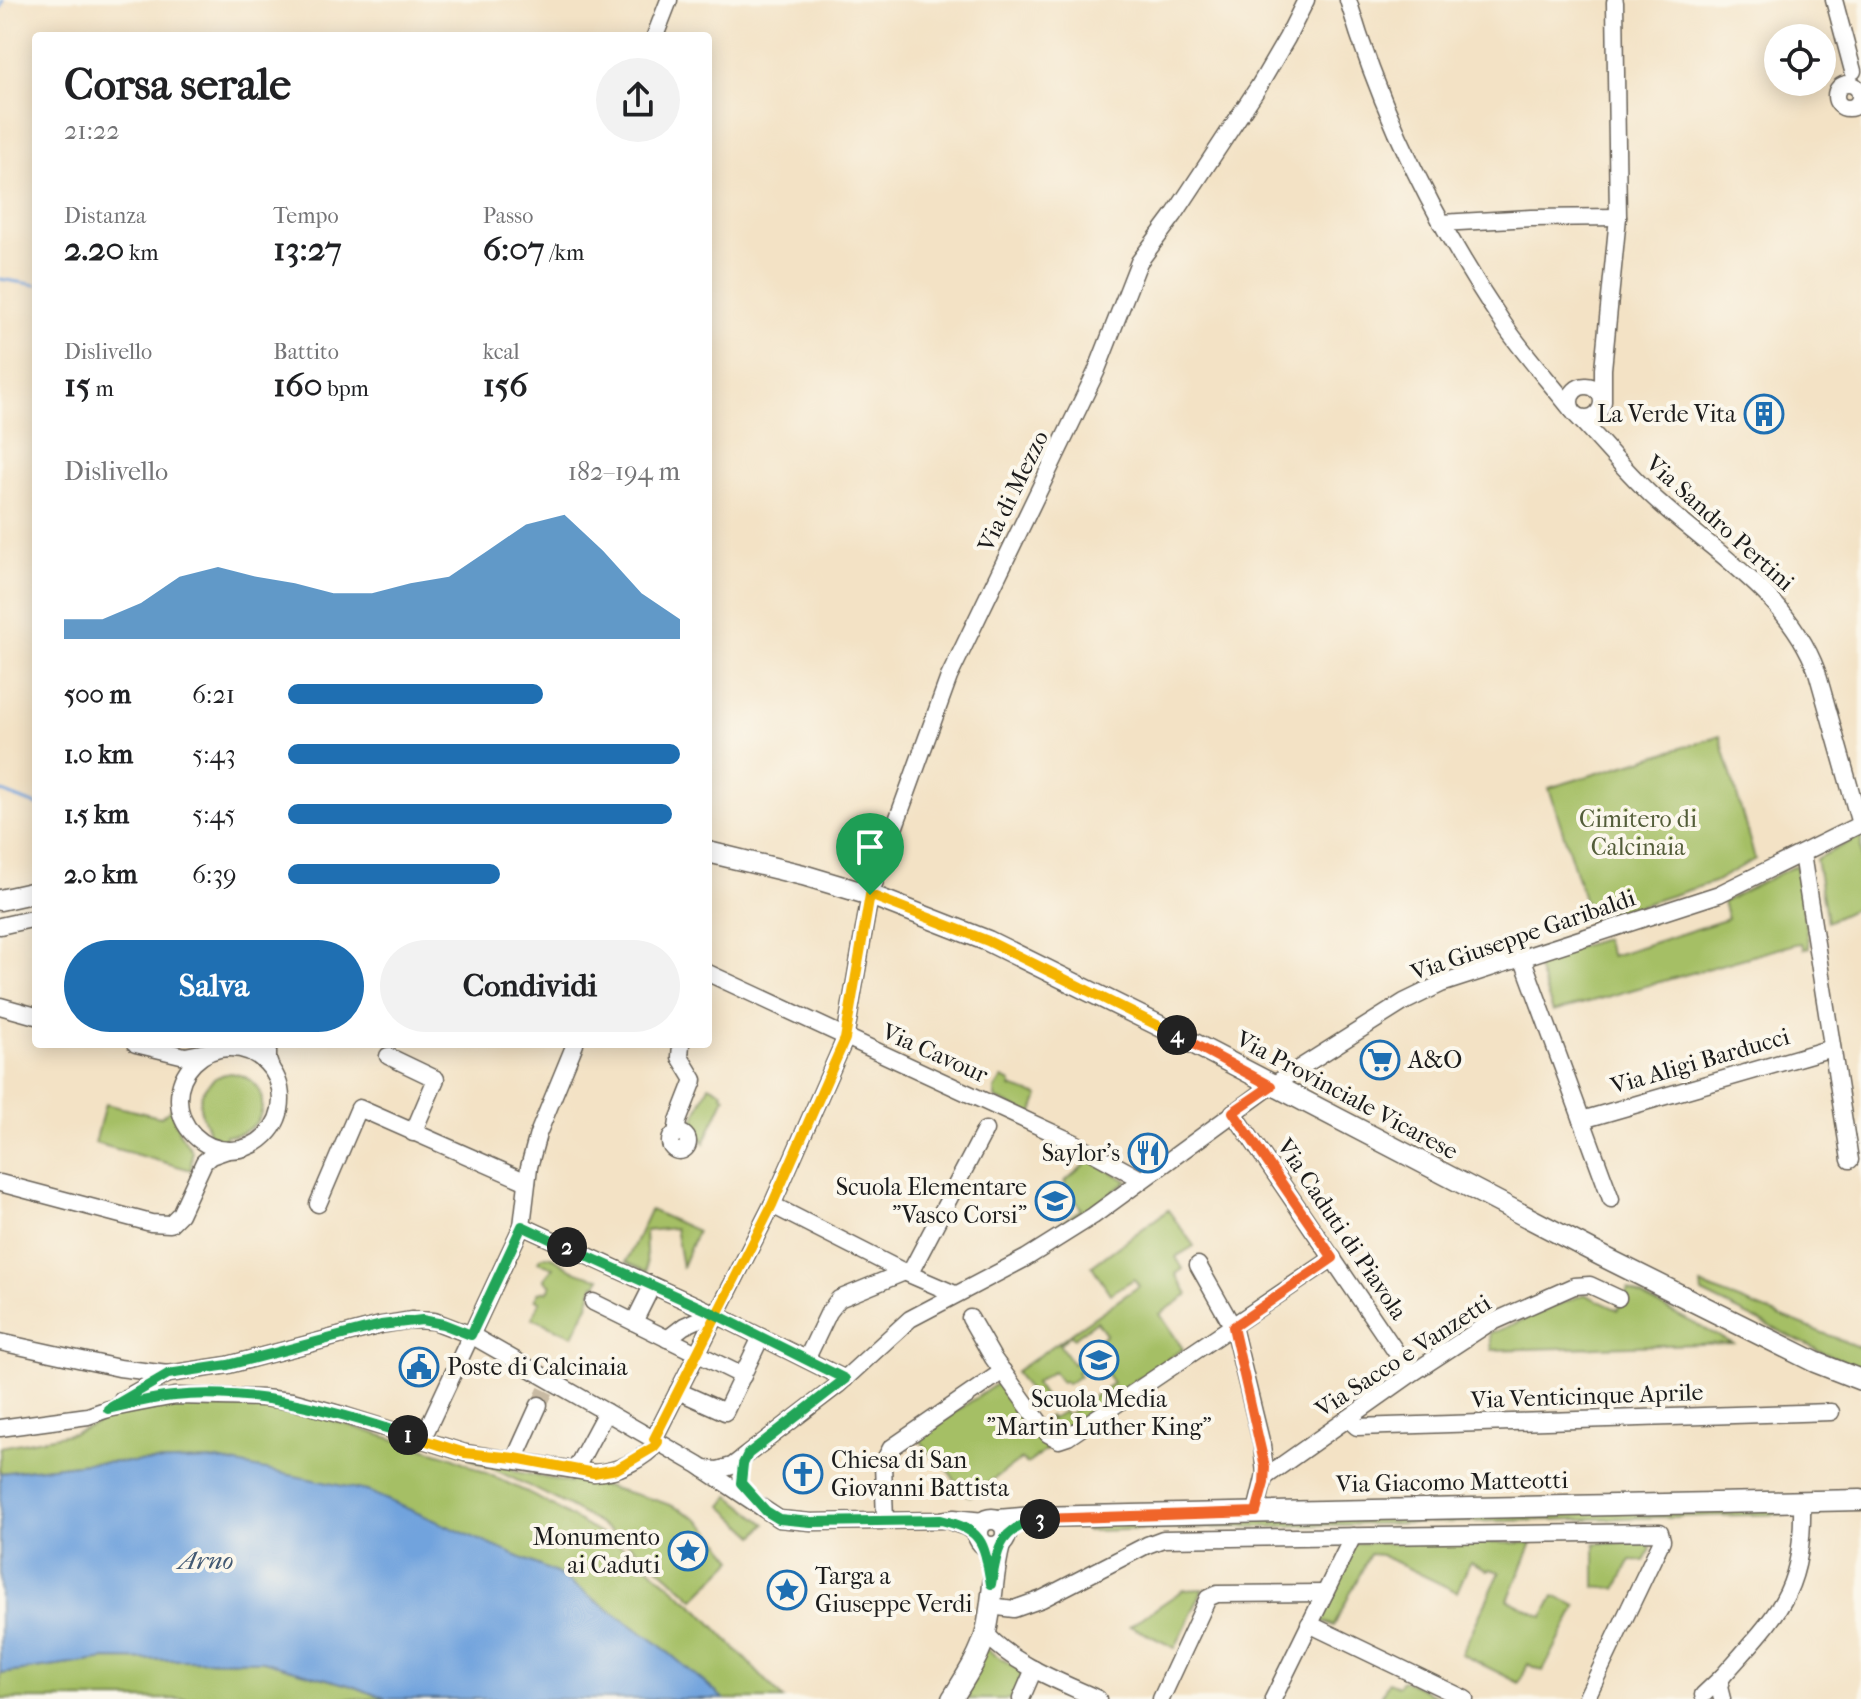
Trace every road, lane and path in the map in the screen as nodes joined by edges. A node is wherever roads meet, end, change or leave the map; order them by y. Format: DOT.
graph roads {
  1 [pos="669,0"];
  2 [pos="1306,0"];
  3 [pos="1348,0"];
  4 [pos="1834,0"];
  5 [pos="1614,1"];
  6 [pos="657,32"];
  7 [pos="1852,82"];
  8 [pos="1618,217"];
  9 [pos="1441,223"];
  10 [pos="1603,369"];
  11 [pos="1553,386"];
  12 [pos="1580,387"];
  13 [pos="1602,406"];
  14 [pos="1574,412"];
  15 [pos="1602,442"];
  16 [pos="1860,824"];
  17 [pos="712,853"];
  18 [pos="1802,854"];
  19 [pos="32,893"];
  20 [pos="870,895"];
  21 [pos="0,900"];
  22 [pos="32,919"];
  23 [pos="0,926"];
  24 [pos="1522,957"];
  25 [pos="712,976"];
  26 [pos="0,1006"];
  27 [pos="32,1015"];
  28 [pos="845,1039"];
  29 [pos="152,1048"];
  30 [pos="229,1048"];
  31 [pos="268,1048"];
  32 [pos="573,1048"];
  33 [pos="681,1048"];
  34 [pos="1832,1048"];
  35 [pos="222,1049"];
  36 [pos="388,1056"];
  37 [pos="271,1068"];
  38 [pos="1271,1086"];
  39 [pos="1233,1112"];
  40 [pos="1582,1120"];
  41 [pos="985,1130"];
  42 [pos="413,1133"];
  43 [pos="676,1134"];
  44 [pos="228,1150"];
  45 [pos="1850,1160"];
  46 [pos="1141,1179"];
  47 [pos="527,1182"];
  48 [pos="0,1183"];
  49 [pos="1611,1199"];
  50 [pos="318,1204"];
  51 [pos="772,1205"];
  52 [pos="522,1226"];
  53 [pos="1333,1258"];
  54 [pos="1198,1265"];
  55 [pos="904,1272"];
  56 [pos="652,1286"];
  57 [pos="955,1294"];
  58 [pos="1618,1298"];
  59 [pos="593,1302"];
  60 [pos="715,1314"];
  61 [pos="970,1318"];
  62 [pos="634,1322"];
  63 [pos="1233,1327"];
  64 [pos="471,1335"];
  65 [pos="761,1337"];
  66 [pos="667,1339"];
  67 [pos="0,1342"];
  68 [pos="698,1354"];
  69 [pos="807,1358"];
  70 [pos="1003,1371"];
  71 [pos="168,1374"];
  72 [pos="1411,1374"];
  73 [pos="743,1376"];
  74 [pos="845,1379"];
  75 [pos="1861,1380"];
  76 [pos="678,1391"];
  77 [pos="545,1392"];
  78 [pos="108,1409"];
  79 [pos="606,1412"];
  80 [pos="1831,1412"];
  81 [pos="1348,1419"];
  82 [pos="0,1428"];
  83 [pos="422,1440"];
  84 [pos="656,1441"];
  85 [pos="748,1454"];
  86 [pos="515,1458"];
  87 [pos="704,1469"];
  88 [pos="575,1470"];
  89 [pos="1265,1477"];
  90 [pos="1861,1500"];
  91 [pos="1802,1501"];
  92 [pos="766,1511"];
  93 [pos="1256,1512"];
  94 [pos="885,1521"];
  95 [pos="992,1533"];
  96 [pos="1353,1536"];
  97 [pos="1325,1593"];
  98 [pos="990,1606"];
  99 [pos="1309,1624"];
  100 [pos="986,1634"];
  101 [pos="1034,1669"];
  102 [pos="1709,1698"];
  103 [pos="952,1699"];
  104 [pos="1021,1699"];
  105 [pos="1098,1699"];
  106 [pos="1161,1699"];
  107 [pos="1273,1699"];
  108 [pos="1465,1699"];
  109 [pos="1586,1699"];
  1 -- 6 [label="street"];
  2 -- 20 [label="street, Via di Mezzo"];
  3 -- 9 [label="street, Via Sandro Pertini"];
  4 -- 7 [label="street"];
  5 -- 8 [label="street"];
  8 -- 9 [label="street"];
  8 -- 10 [label="street"];
  9 -- 11 [label="street, Via Sandro Pertini"];
  10 -- 12 [label="street"];
  10 -- 13 [label="street"];
  11 -- 12 [label="street"];
  11 -- 14 [label="street, Via Sandro Pertini"];
  12 -- 13 [label="street"];
  12 -- 14 [label="street"];
  13 -- 14 [label="street"];
  13 -- 15 [label="street"];
  14 -- 15 [label="street, Via Sandro Pertini"];
  15 -- 16 [label="street, Via Sandro Pertini"];
  16 -- 18 [label="street, Via Giuseppe Garibaldi"];
  17 -- 20 [label="main road, Via Provinciale Vicarese"];
  18 -- 24 [label="street, Via Giuseppe Garibaldi"];
  18 -- 34 [label="street"];
  19 -- 21 [label="main road"];
  20 -- 28 [label="street, Via di Mezzo"];
  20 -- 38 [label="main road, Via Provinciale Vicarese"];
  22 -- 23 [label="street"];
  24 -- 38 [label="street, Via Giuseppe Garibaldi"];
  24 -- 40 [label="street"];
  25 -- 28 [label="street, Via Cavour"];
  26 -- 27 [label="street"];
  28 -- 46 [label="street, Via Cavour"];
  28 -- 51 [label="street, Via di Mezzo"];
  29 -- 35 [label="street"];
  30 -- 35 [label="street"];
  31 -- 37 [label="street"];
  32 -- 47 [label="street"];
  33 -- 43 [label="street"];
  34 -- 40 [label="street, Via Aligi Barducci"];
  34 -- 45 [label="street"];
  35 -- 37 [label="street"];
  35 -- 44 [label="street"];
  36 -- 42 [label="street"];
  37 -- 44 [label="street"];
  38 -- 39 [label="street, Via Giuseppe Garibaldi"];
  38 -- 75 [label="main road, Via Provinciale Vicarese"];
  39 -- 46 [label="street, Via Giuseppe Garibaldi"];
  39 -- 53 [label="street, Via Caduti di Piavola"];
  40 -- 49 [label="street"];
  41 -- 55 [label="street"];
  42 -- 47 [label="street"];
  42 -- 50 [label="street"];
  44 -- 48 [label="street"];
  46 -- 57 [label="street, Via Giuseppe Garibaldi"];
  47 -- 52 [label="street"];
  51 -- 55 [label="street"];
  51 -- 60 [label="street, Via di Mezzo"];
  52 -- 56 [label="street"];
  52 -- 64 [label="street"];
  53 -- 63 [label="street"];
  53 -- 72 [label="street, Via Caduti di Piavola"];
  54 -- 63 [label="street"];
  55 -- 57 [label="street"];
  55 -- 69 [label="street"];
  56 -- 60 [label="street"];
  56 -- 62 [label="street"];
  57 -- 74 [label="street, Via Giuseppe Garibaldi"];
  58 -- 72 [label="street, Via Sacco e Vanzetti"];
  59 -- 62 [label="street"];
  60 -- 65 [label="street"];
  60 -- 66 [label="street"];
  60 -- 68 [label="street, Via di Mezzo"];
  61 -- 70 [label="street"];
  62 -- 66 [label="street"];
  63 -- 70 [label="street"];
  63 -- 89 [label="street"];
  64 -- 71 [label="street"];
  64 -- 77 [label="street"];
  64 -- 83 [label="street"];
  65 -- 69 [label="street"];
  65 -- 73 [label="street"];
  66 -- 68 [label="street"];
  67 -- 71 [label="street"];
  68 -- 73 [label="street"];
  68 -- 76 [label="street, Via di Mezzo"];
  69 -- 74 [label="street"];
  70 -- 94 [label="street"];
  71 -- 78 [label="street"];
  72 -- 81 [label="street, Via Sacco e Vanzetti"];
  73 -- 76 [label="street"];
  74 -- 85 [label="street, Via Giuseppe Garibaldi"];
  76 -- 84 [label="street, Via di Mezzo"];
  77 -- 79 [label="street"];
  77 -- 86 [label="street"];
  78 -- 82 [label="street"];
  78 -- 83 [label="street"];
  79 -- 84 [label="street"];
  79 -- 88 [label="street"];
  80 -- 81 [label="street, Via Venticinque Aprile"];
  81 -- 89 [label="street, Via Sacco e Vanzetti"];
  83 -- 86 [label="street"];
  84 -- 87 [label="street"];
  84 -- 88 [label="street"];
  85 -- 87 [label="street, Via Giuseppe Garibaldi"];
  85 -- 92 [label="street"];
  86 -- 88 [label="street"];
  87 -- 92 [label="street"];
  89 -- 93 [label="street"];
  90 -- 91 [label="main road, Via Giacomo Matteotti"];
  91 -- 93 [label="main road, Via Giacomo Matteotti"];
  91 -- 102 [label="street"];
  92 -- 94 [label="street"];
  93 -- 95 [label="main road, Via Giacomo Matteotti"];
  94 -- 95 [label="street"];
  95 -- 98 [label="main road"];
  96 -- 97 [label="street"];
  96 -- 98 [label="street"];
  96 -- 109 [label="street"];
  97 -- 99 [label="street"];
  97 -- 106 [label="street"];
  98 -- 100 [label="main road"];
  99 -- 107 [label="street"];
  99 -- 108 [label="street"];
  100 -- 101 [label="street"];
  100 -- 103 [label="main road"];
  101 -- 104 [label="street"];
  101 -- 105 [label="street"];
}
